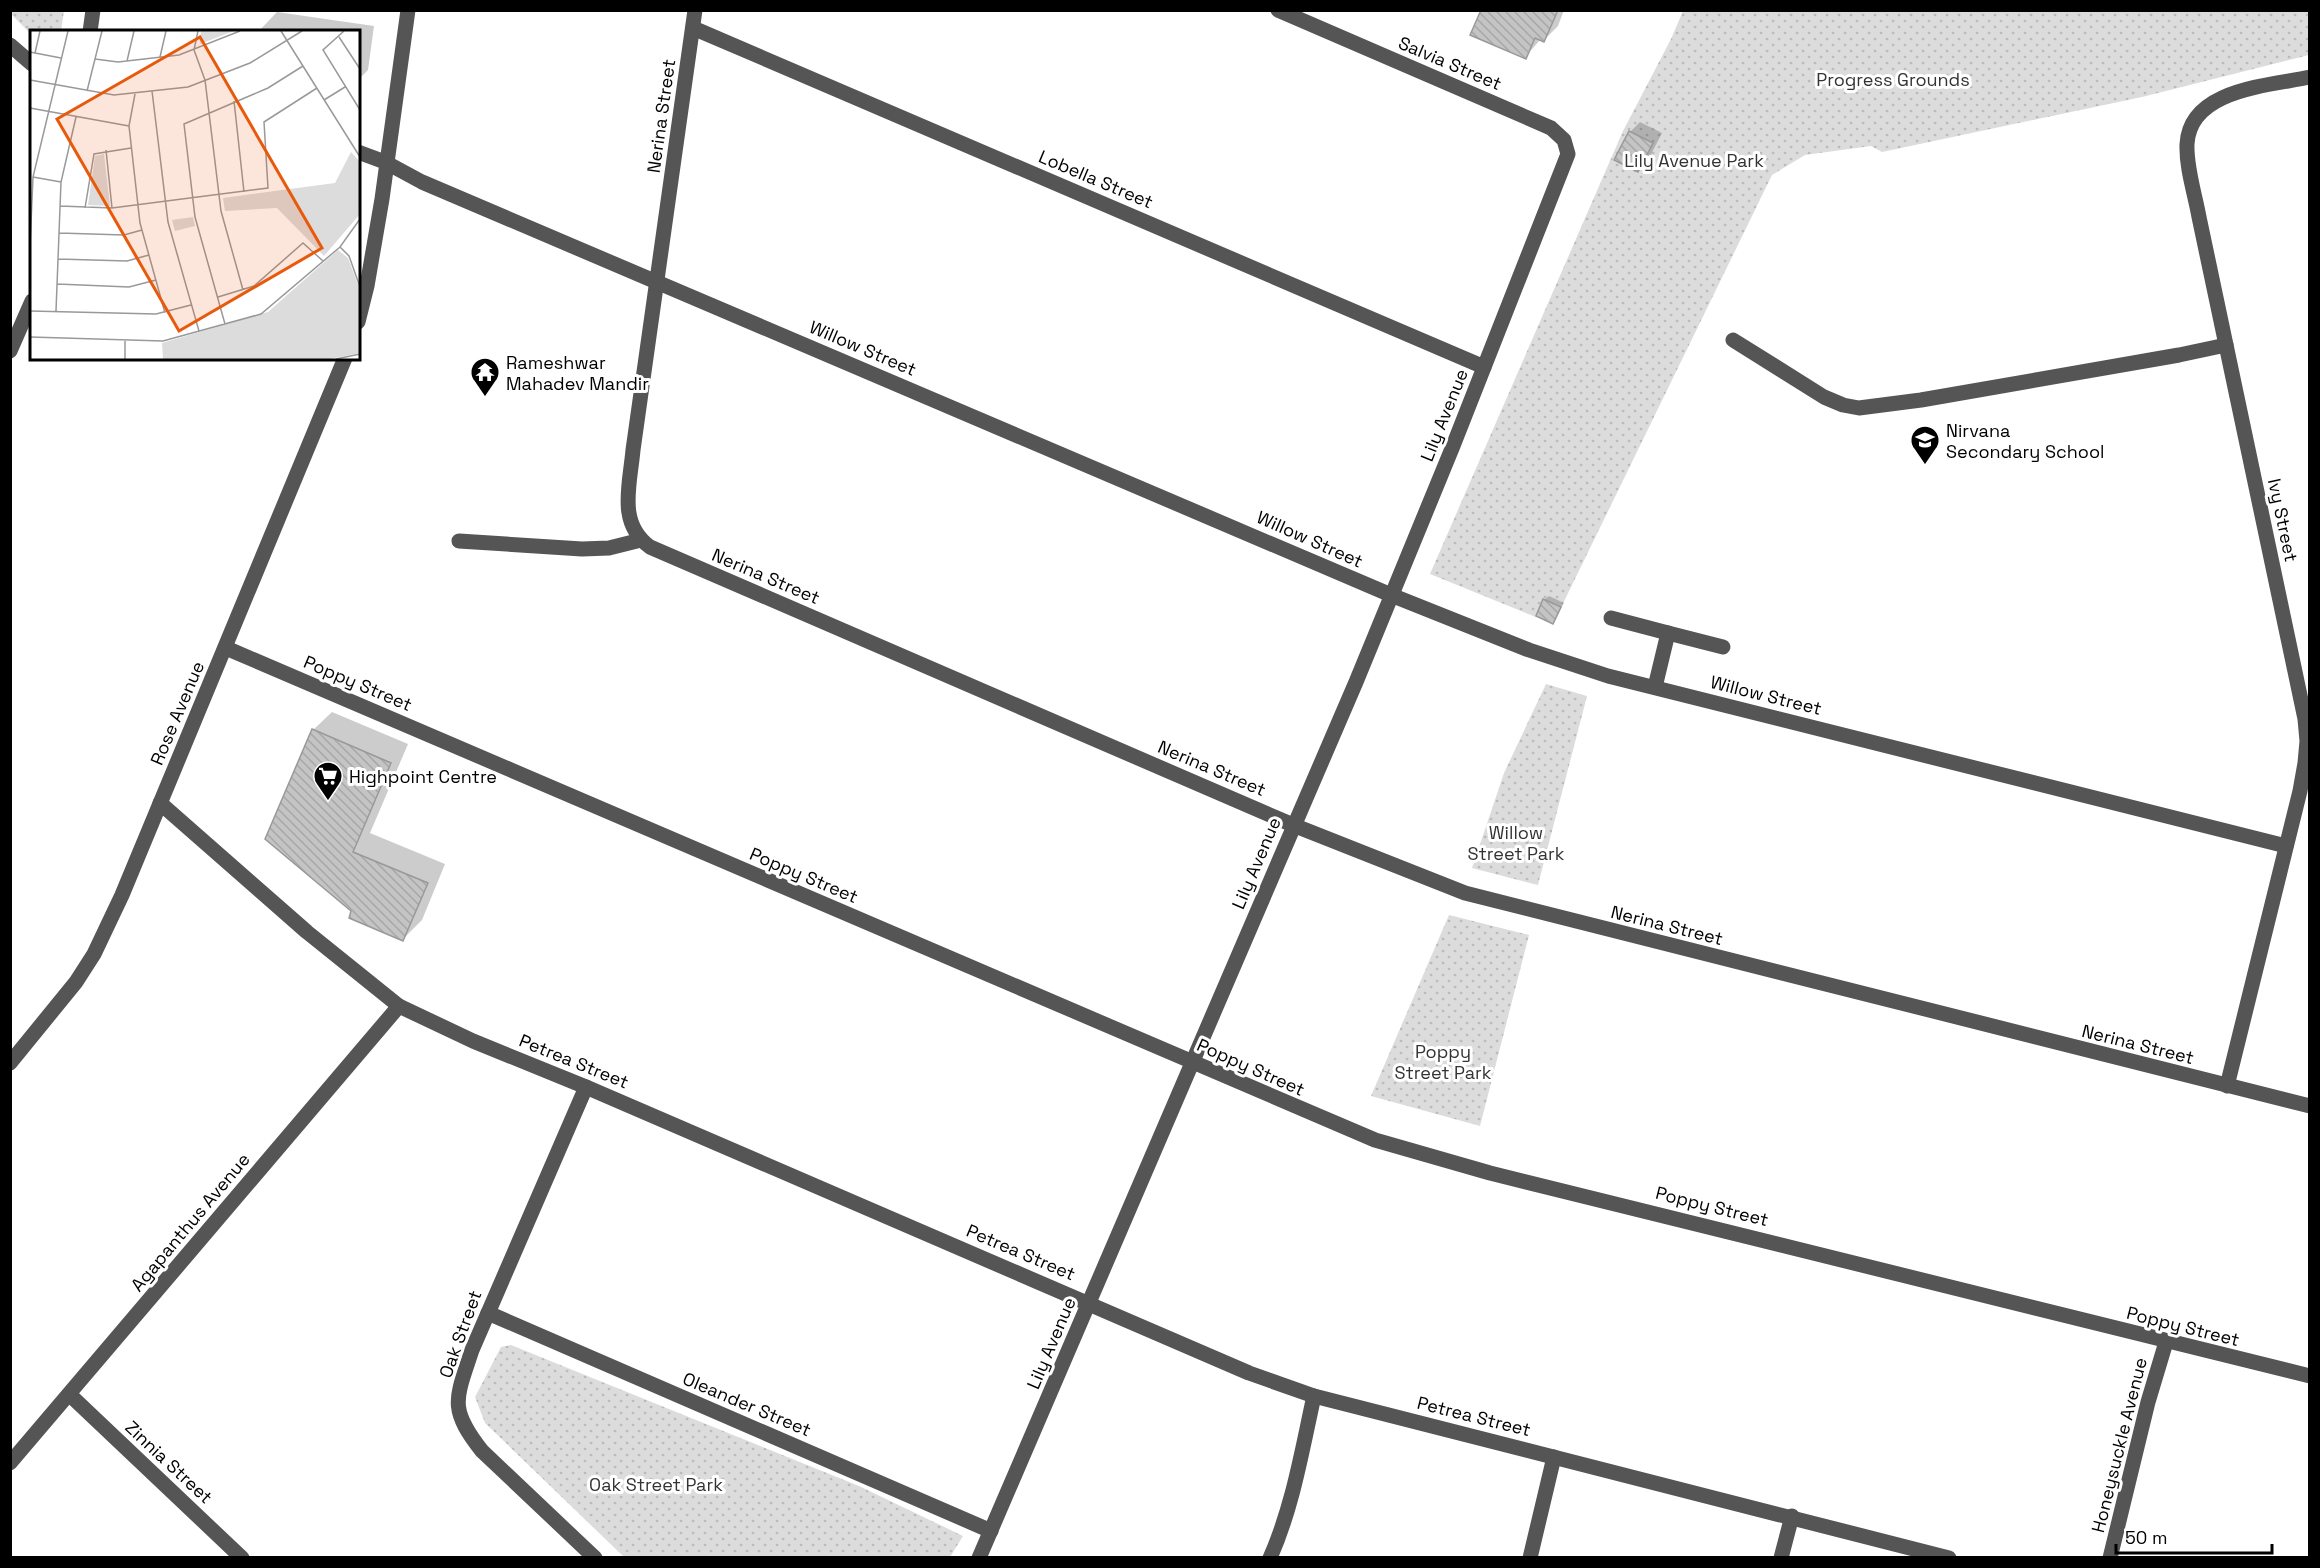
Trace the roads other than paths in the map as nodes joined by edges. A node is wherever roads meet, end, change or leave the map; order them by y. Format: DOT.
graph roads {
  1 [pos="93,10"];
  2 [pos="408,10"];
  3 [pos="695,10"];
  4 [pos="1278,10"];
  5 [pos="693,28"];
  6 [pos="90,30"];
  7 [pos="10,45"];
  8 [pos="30,62"];
  9 [pos="2310,76"];
  10 [pos="360,153"];
  11 [pos="385,162"];
  12 [pos="1559,179"];
  13 [pos="657,281"];
  14 [pos="30,306"];
  15 [pos="360,312"];
  16 [pos="1733,340"];
  17 [pos="2226,345"];
  18 [pos="10,351"];
  19 [pos="344,360"];
  20 [pos="1484,367"];
  21 [pos="640,540"];
  22 [pos="459,541"];
  23 [pos="1391,596"];
  24 [pos="1611,618"];
  25 [pos="1668,633"];
  26 [pos="1723,647"];
  27 [pos="226,648"];
  28 [pos="1655,687"];
  29 [pos="160,804"];
  30 [pos="1293,825"];
  31 [pos="2286,846"];
  32 [pos="399,1006"];
  33 [pos="10,1063"];
  34 [pos="1193,1063"];
  35 [pos="2227,1086"];
  36 [pos="586,1087"];
  37 [pos="2310,1106"];
  38 [pos="1089,1302"];
  39 [pos="488,1313"];
  40 [pos="2166,1342"];
  41 [pos="2310,1377"];
  42 [pos="70,1395"];
  43 [pos="1314,1396"];
  44 [pos="1554,1457"];
  45 [pos="10,1463"];
  46 [pos="1792,1516"];
  47 [pos="992,1531"];
  48 [pos="242,1557"];
  49 [pos="595,1557"];
  50 [pos="979,1557"];
  51 [pos="1270,1557"];
  52 [pos="1530,1557"];
  53 [pos="1781,1557"];
  54 [pos="1949,1557"];
  55 [pos="2110,1557"];
  1 -- 6 [label="street"];
  2 -- 11 [label="street"];
  3 -- 5 [label="street, Nerina Street"];
  4 -- 12 [label="street, Salvia Street"];
  5 -- 13 [label="street, Nerina Street"];
  5 -- 20 [label="street, Lobella Street"];
  7 -- 8 [label="street"];
  9 -- 17 [label="street, Ivy Street"];
  10 -- 11 [label="street, Willow Street"];
  11 -- 13 [label="street, Willow Street"];
  11 -- 15 [label="street"];
  12 -- 20 [label="street, Lily Avenue"];
  13 -- 21 [label="street, Nerina Street"];
  13 -- 23 [label="street, Willow Street"];
  14 -- 18 [label="street"];
  16 -- 17 [label="street"];
  17 -- 31 [label="street, Ivy Street"];
  19 -- 27 [label="street, Rose Avenue"];
  20 -- 23 [label="street, Lily Avenue"];
  21 -- 22 [label="street"];
  21 -- 30 [label="street, Nerina Street"];
  23 -- 28 [label="street, Willow Street"];
  23 -- 30 [label="street, Lily Avenue"];
  24 -- 25 [label="street"];
  25 -- 26 [label="street"];
  25 -- 28 [label="street"];
  27 -- 29 [label="street, Rose Avenue"];
  27 -- 34 [label="street, Poppy Street"];
  28 -- 31 [label="street, Willow Street"];
  29 -- 32 [label="street, Petrea Street"];
  29 -- 33 [label="street, Rose Avenue"];
  30 -- 34 [label="street, Lily Avenue"];
  30 -- 35 [label="street, Nerina Street"];
  31 -- 35 [label="street, Ivy Street"];
  32 -- 36 [label="street, Petrea Street"];
  32 -- 42 [label="street, Agapanthus Avenue"];
  34 -- 38 [label="street, Lily Avenue"];
  34 -- 40 [label="street, Poppy Street"];
  35 -- 37 [label="street, Nerina Street"];
  36 -- 38 [label="street, Petrea Street"];
  36 -- 39 [label="street, Oak Street"];
  38 -- 43 [label="street, Petrea Street"];
  38 -- 47 [label="street, Lily Avenue"];
  39 -- 47 [label="street, Oleander Street"];
  39 -- 49 [label="street, Oak Street"];
  40 -- 41 [label="street, Poppy Street"];
  40 -- 55 [label="street, Honeysuckle Avenue"];
  42 -- 45 [label="street, Agapanthus Avenue"];
  42 -- 48 [label="street, Zinnia Street"];
  43 -- 44 [label="street, Petrea Street"];
  43 -- 51 [label="street"];
  44 -- 46 [label="street, Petrea Street"];
  44 -- 52 [label="street"];
  46 -- 53 [label="street"];
  46 -- 54 [label="street, Petrea Street"];
  47 -- 50 [label="street, Lily Avenue"];
}
